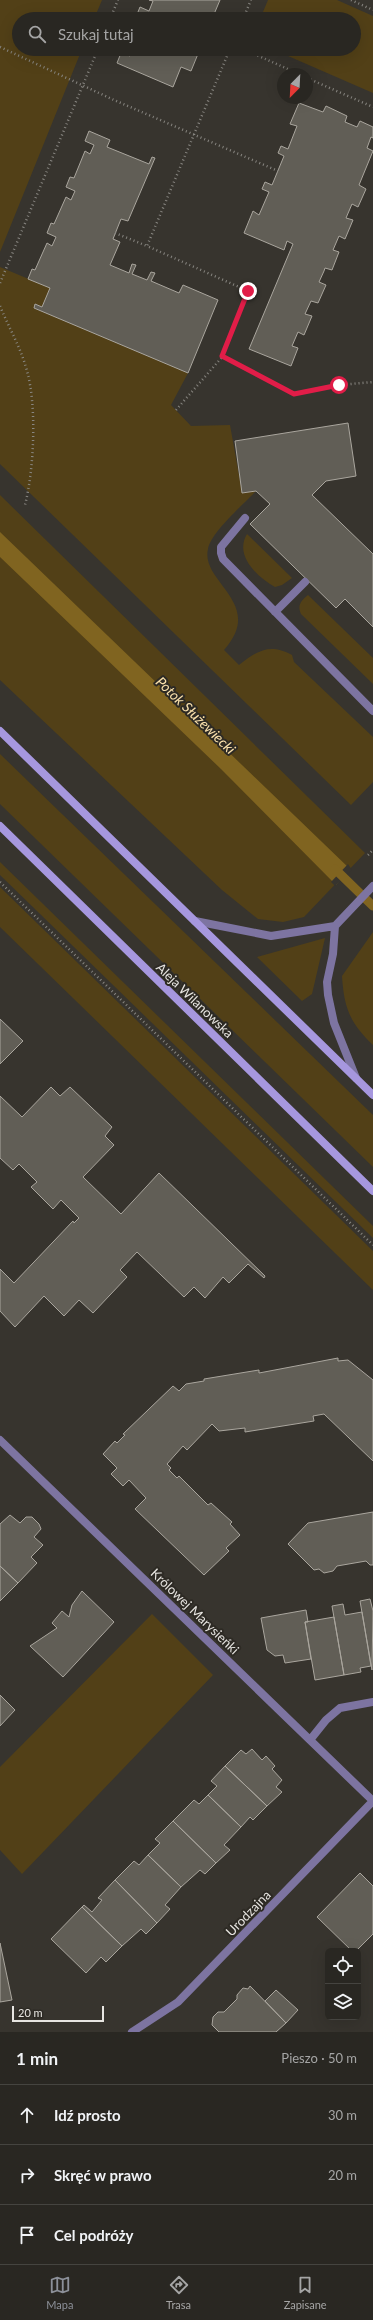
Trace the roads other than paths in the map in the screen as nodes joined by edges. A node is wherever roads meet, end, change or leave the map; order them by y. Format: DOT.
graph roads {
  1 [pos="245,518"];
  2 [pos="305,582"];
  3 [pos="275,612"];
  4 [pos="373,711"];
  5 [pos="0,731"];
  6 [pos="0,826"];
  7 [pos="373,886"];
  8 [pos="195,921"];
  9 [pos="336,926"];
  10 [pos="356,1078"];
  11 [pos="373,1095"];
  12 [pos="373,1191"];
  13 [pos="0,1440"];
  14 [pos="373,1702"];
  15 [pos="310,1740"];
  16 [pos="373,1801"];
  17 [pos="132,2032"];
  1 -- 3 [label="street"];
  2 -- 3 [label="street"];
  3 -- 4 [label="street"];
  5 -- 8 [label="main road"];
  6 -- 12 [label="main road, Aleja Wilanowska"];
  7 -- 9 [label="street"];
  8 -- 9 [label="street"];
  8 -- 10 [label="main road"];
  9 -- 10 [label="street"];
  10 -- 11 [label="main road"];
  13 -- 15 [label="street, Królowej Marysieńki"];
  14 -- 15 [label="street"];
  15 -- 16 [label="street, Królowej Marysieńki"];
  16 -- 17 [label="street, Urodzajna"];
}
